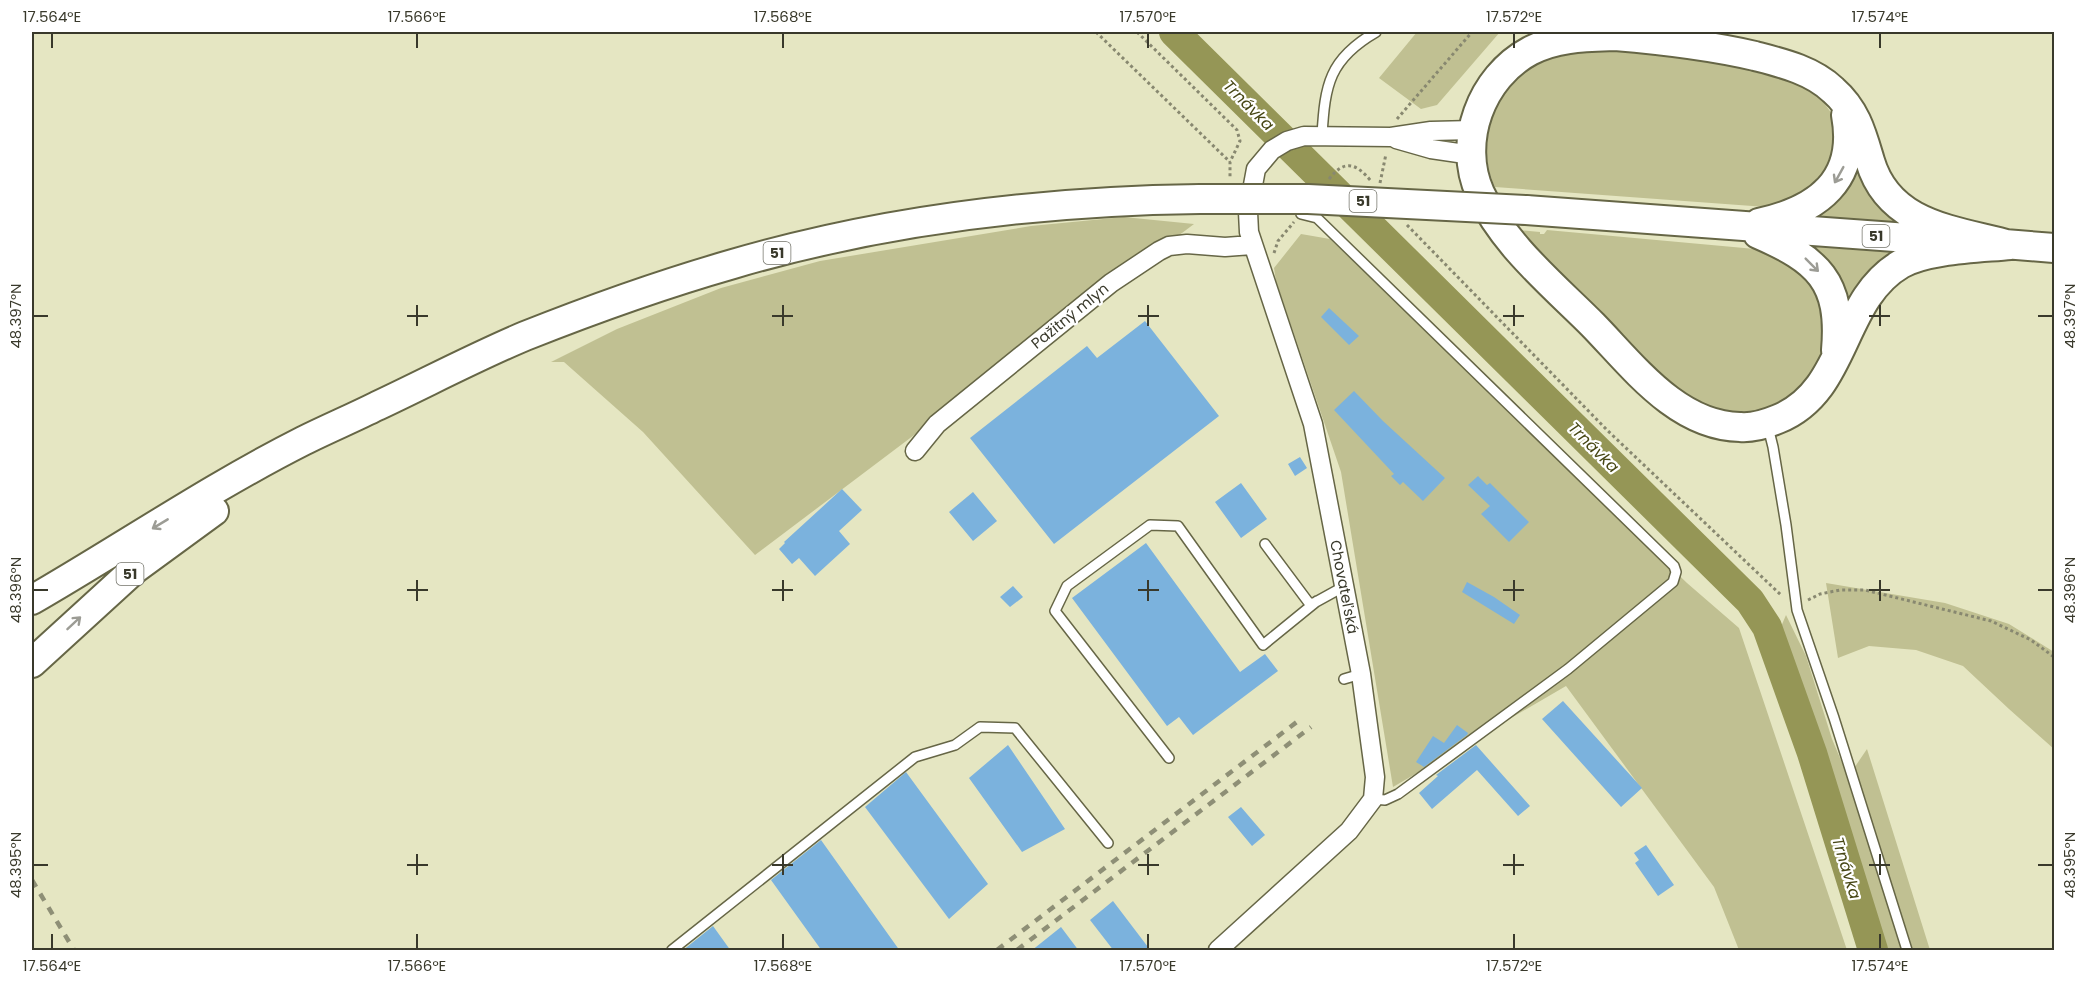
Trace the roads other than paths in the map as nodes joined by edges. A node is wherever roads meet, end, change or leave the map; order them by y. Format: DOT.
graph roads {
  1 [pos="1376,32"];
  2 [pos="1842,99"];
  3 [pos="1313,136"];
  4 [pos="1391,138"];
  5 [pos="1472,143"];
  6 [pos="1301,214"];
  7 [pos="1743,227"];
  8 [pos="1252,245"];
  9 [pos="2010,245"];
  10 [pos="2055,248"];
  11 [pos="1836,360"];
  12 [pos="380,405"];
  13 [pos="1767,423"];
  14 [pos="915,451"];
  15 [pos="1265,544"];
  16 [pos="1343,587"];
  17 [pos="32,600"];
  18 [pos="1317,601"];
  19 [pos="32,663"];
  20 [pos="1168,758"];
  21 [pos="1373,799"];
  22 [pos="1108,843"];
  23 [pos="672,951"];
  24 [pos="1218,951"];
  25 [pos="1907,951"];
  1 -- 3 [label="lane"];
  2 -- 5 [label="main road"];
  2 -- 7 [label="main road, one-way"];
  2 -- 9 [label="main road"];
  3 -- 4 [label="street"];
  3 -- 8 [label="street, Chovateľská"];
  4 -- 5 [label="street"];
  4 -- 5 [label="street"];
  5 -- 13 [label="main road"];
  6 -- 21 [label="lane"];
  7 -- 9 [label="main road, 51"];
  7 -- 11 [label="main road, one-way"];
  7 -- 12 [label="main road, 51, bridge"];
  8 -- 14 [label="street, Pažitný mlyn"];
  8 -- 16 [label="street, Chovateľská"];
  9 -- 10 [label="main road, 51"];
  9 -- 11 [label="main road"];
  11 -- 13 [label="main road"];
  12 -- 17 [label="main road, 51, one-way"];
  19 -- 12 [label="main road, 51, one-way"];
  13 -- 25 [label="lane"];
  15 -- 18 [label="lane"];
  16 -- 18 [label="lane"];
  16 -- 21 [label="street, Chovateľská"];
  18 -- 20 [label="lane"];
  21 -- 24 [label="street"];
  22 -- 23 [label="lane"];
}
